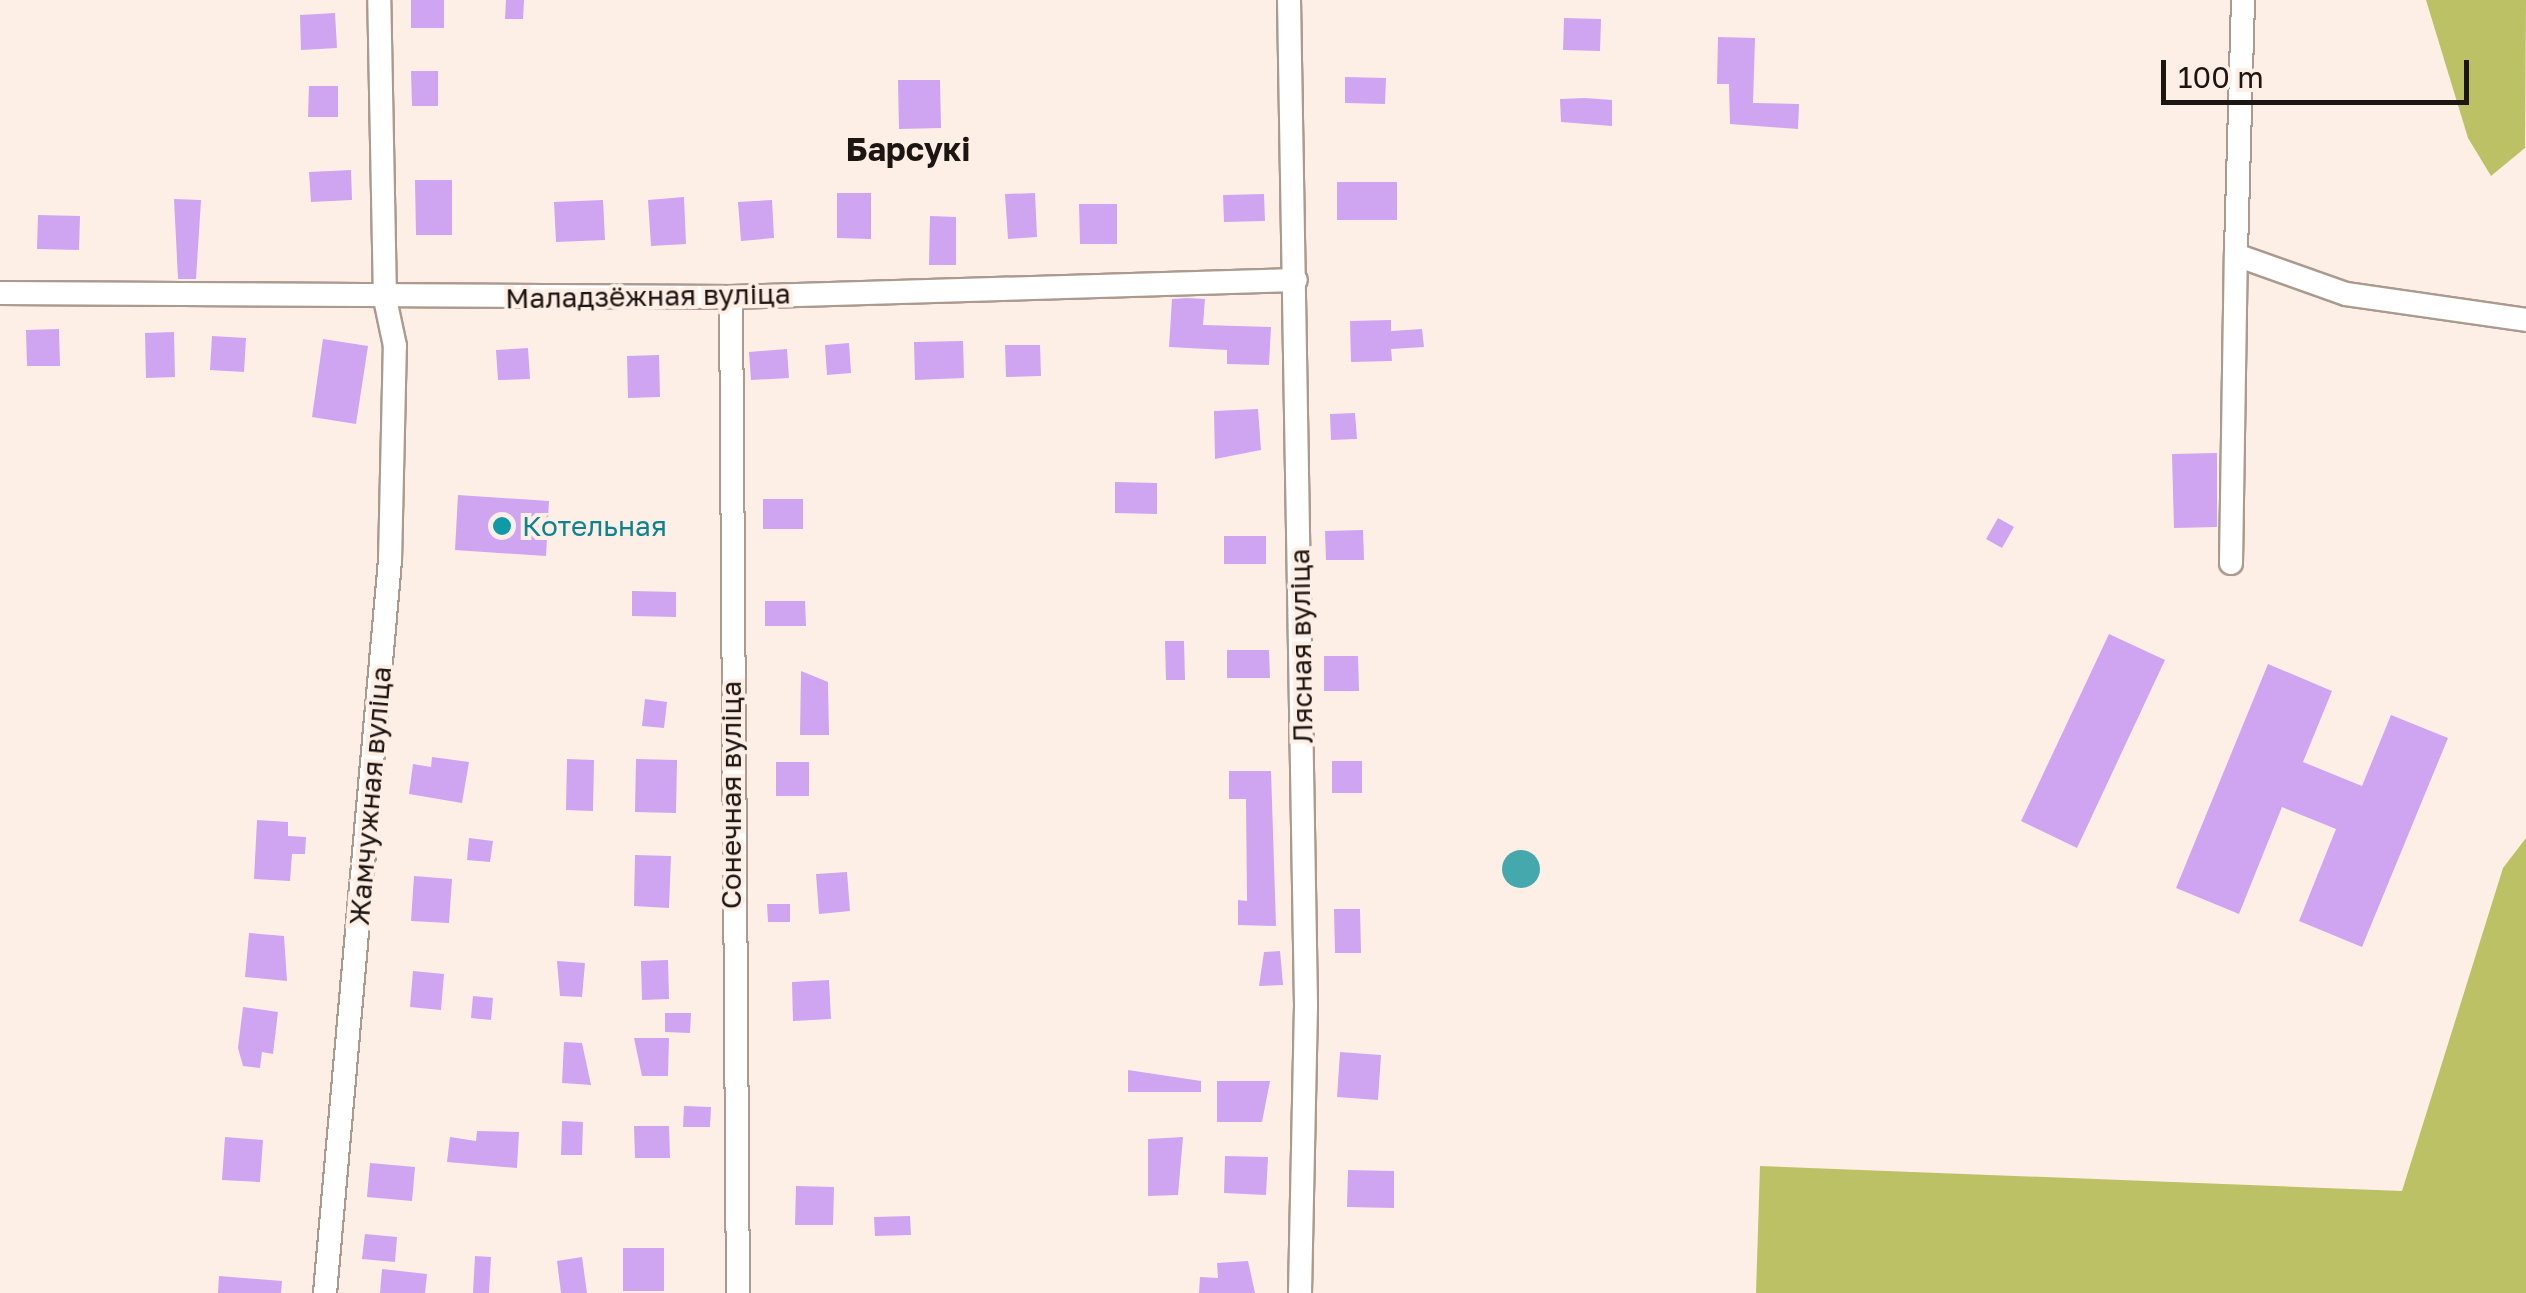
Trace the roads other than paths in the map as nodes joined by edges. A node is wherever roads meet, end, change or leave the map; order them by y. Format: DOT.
graph roads {
  1 [pos="379,0"];
  2 [pos="1289,0"];
  3 [pos="2243,0"];
  4 [pos="2236,255"];
  5 [pos="1296,280"];
  6 [pos="0,293"];
  7 [pos="732,296"];
  8 [pos="385,299"];
  9 [pos="2526,320"];
  10 [pos="2230,564"];
  11 [pos="325,1293"];
  12 [pos="738,1293"];
  13 [pos="1300,1293"];
  1 -- 8 [label="street, Жамчужная вуліца"];
  2 -- 5 [label="street, Лясная вуліца"];
  3 -- 4 [label="street"];
  4 -- 9 [label="street"];
  4 -- 10 [label="street"];
  5 -- 7 [label="street, Маладзёжная вуліца"];
  5 -- 13 [label="street, Лясная вуліца"];
  6 -- 8 [label="street, Маладзёжная вуліца"];
  7 -- 8 [label="street, Маладзёжная вуліца"];
  7 -- 12 [label="street, Сонечная вуліца"];
  8 -- 11 [label="street, Жамчужная вуліца"];
}
